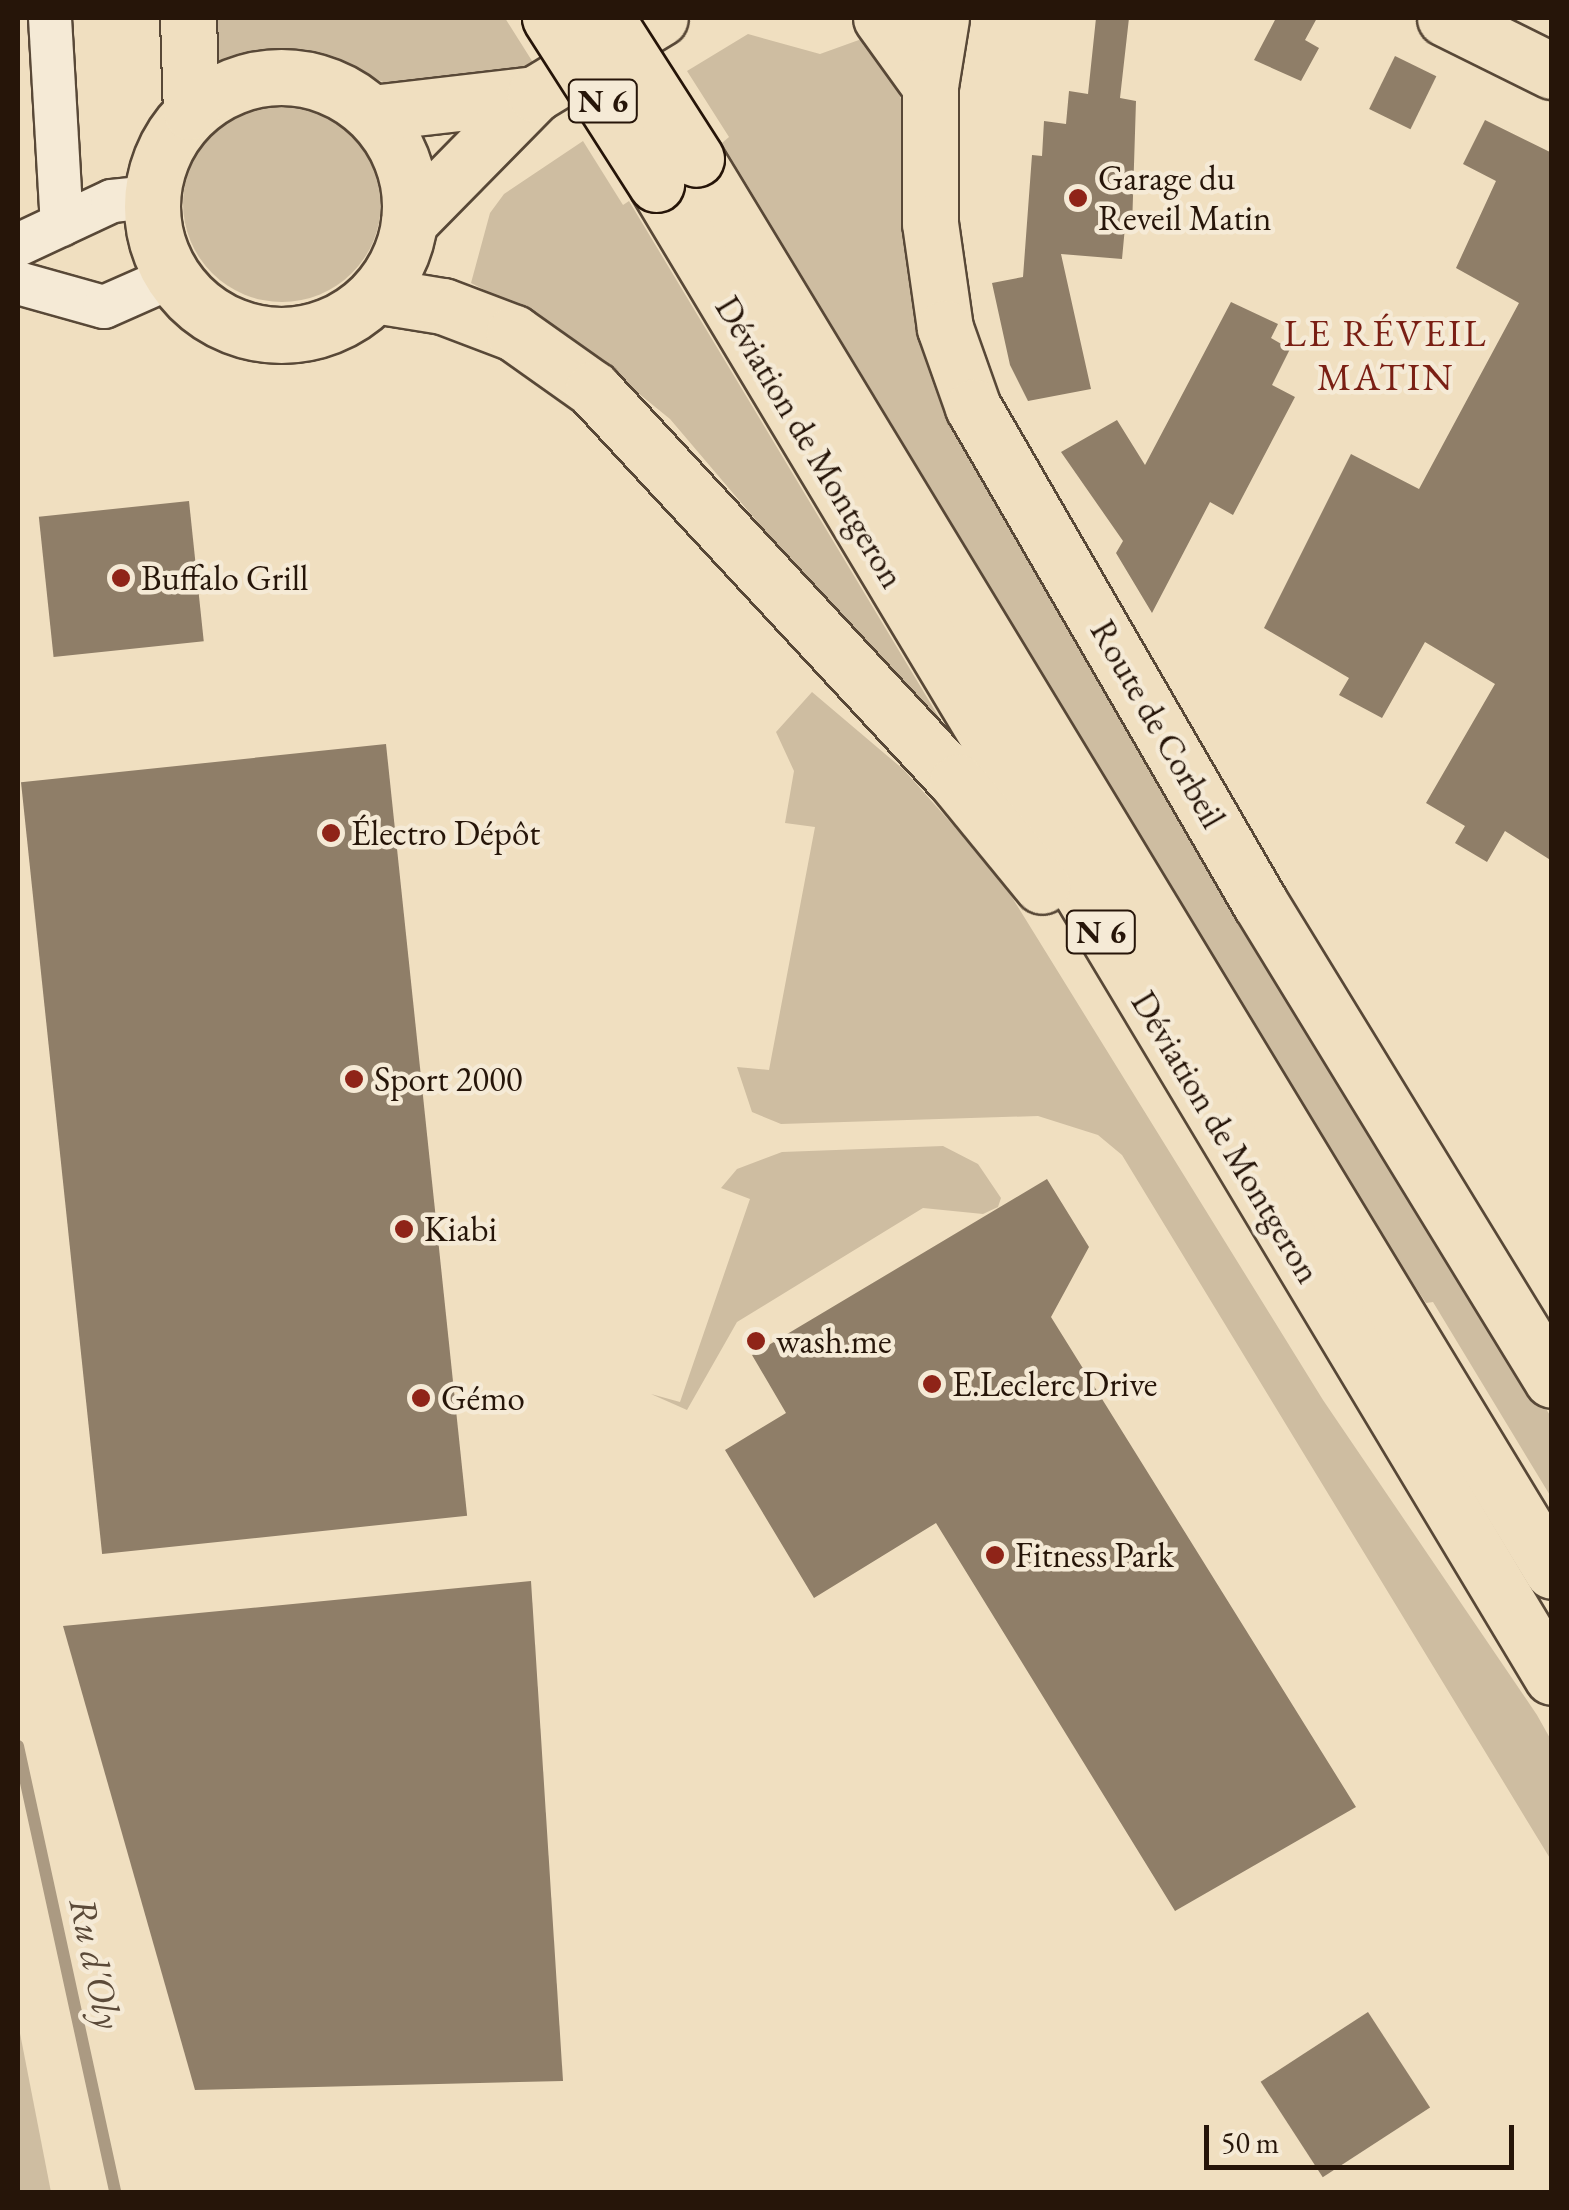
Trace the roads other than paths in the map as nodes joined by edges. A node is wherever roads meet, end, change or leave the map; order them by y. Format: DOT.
graph roads {
  1 [pos="50,18"];
  2 [pos="188,18"];
  3 [pos="550,18"];
  4 [pos="606,18"];
  5 [pos="660,18"];
  6 [pos="880,18"];
  7 [pos="941,18"];
  8 [pos="1444,18"];
  9 [pos="1520,18"];
  10 [pos="1552,33"];
  11 [pos="1552,71"];
  12 [pos="930,86"];
  13 [pos="535,94"];
  14 [pos="191,112"];
  15 [pos="372,113"];
  16 [pos="676,172"];
  17 [pos="151,198"];
  18 [pos="410,222"];
  19 [pos="62,224"];
  20 [pos="18,245"];
  21 [pos="172,277"];
  22 [pos="18,282"];
  23 [pos="375,295"];
  24 [pos="1152,1015"];
  25 [pos="1552,1380"];
  26 [pos="1552,1571"];
  27 [pos="1552,1677"];
  1 -- 19 [label="street"];
  2 -- 14 [label="main road"];
  3 -- 16 [label="main road, N 6, bridge"];
  4 -- 16 [label="main road, N 6, bridge"];
  5 -- 13 [label="main road"];
  6 -- 12 [label="main road"];
  7 -- 12 [label="main road, Route de Corbeil"];
  8 -- 11 [label="main road"];
  9 -- 10 [label="main road"];
  12 -- 25 [label="main road, Route de Corbeil"];
  13 -- 15 [label="main road"];
  13 -- 18 [label="main road"];
  14 -- 15 [label="main road"];
  14 -- 17 [label="main road"];
  15 -- 18 [label="main road"];
  16 -- 24 [label="main road, Déviation de Montgeron / N 6"];
  16 -- 26 [label="main road, Déviation de Montgeron / N 6"];
  17 -- 19 [label="street"];
  17 -- 21 [label="main road"];
  18 -- 23 [label="main road"];
  19 -- 20 [label="street"];
  21 -- 22 [label="street"];
  21 -- 23 [label="main road"];
  23 -- 24 [label="main road"];
  24 -- 27 [label="main road, Déviation de Montgeron / N 6"];
}
